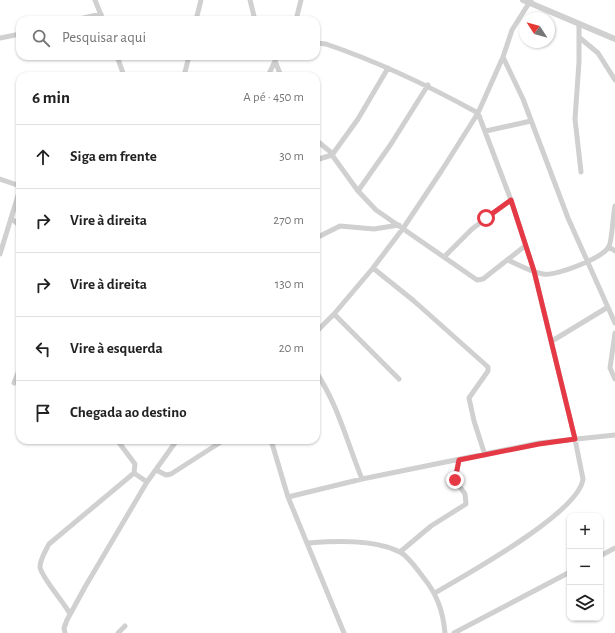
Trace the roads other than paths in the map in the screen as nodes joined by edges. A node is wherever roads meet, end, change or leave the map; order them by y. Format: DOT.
graph roads {
  1 [pos="95,0"];
  2 [pos="201,0"];
  3 [pos="250,0"];
  4 [pos="301,0"];
  5 [pos="523,0"];
  6 [pos="531,1"];
  7 [pos="101,14"];
  8 [pos="92,16"];
  9 [pos="197,16"];
  10 [pos="254,16"];
  11 [pos="297,16"];
  12 [pos="579,24"];
  13 [pos="16,35"];
  14 [pos="0,38"];
  15 [pos="580,38"];
  16 [pos="615,39"];
  17 [pos="320,43"];
  18 [pos="503,57"];
  19 [pos="118,60"];
  20 [pos="188,60"];
  21 [pos="275,60"];
  22 [pos="277,60"];
  23 [pos="388,68"];
  24 [pos="122,72"];
  25 [pos="185,72"];
  26 [pos="270,72"];
  27 [pos="280,72"];
  28 [pos="615,80"];
  29 [pos="428,85"];
  30 [pos="478,113"];
  31 [pos="531,121"];
  32 [pos="486,131"];
  33 [pos="320,144"];
  34 [pos="332,154"];
  35 [pos="320,158"];
  36 [pos="581,172"];
  37 [pos="0,179"];
  38 [pos="16,186"];
  39 [pos="358,191"];
  40 [pos="511,200"];
  41 [pos="16,201"];
  42 [pos="615,206"];
  43 [pos="11,218"];
  44 [pos="16,222"];
  45 [pos="399,225"];
  46 [pos="404,227"];
  47 [pos="320,236"];
  48 [pos="3,237"];
  49 [pos="525,246"];
  50 [pos="609,247"];
  51 [pos="615,251"];
  52 [pos="0,254"];
  53 [pos="445,256"];
  54 [pos="508,260"];
  55 [pos="587,261"];
  56 [pos="373,268"];
  57 [pos="534,271"];
  58 [pos="608,307"];
  59 [pos="334,314"];
  60 [pos="615,324"];
  61 [pos="320,328"];
  62 [pos="615,333"];
  63 [pos="552,341"];
  64 [pos="16,378"];
  65 [pos="320,378"];
  66 [pos="399,379"];
  67 [pos="615,379"];
  68 [pos="14,383"];
  69 [pos="615,434"];
  70 [pos="575,439"];
  71 [pos="120,444"];
  72 [pos="174,444"];
  73 [pos="218,444"];
  74 [pos="272,444"];
  75 [pos="485,455"];
  76 [pos="459,460"];
  77 [pos="156,470"];
  78 [pos="134,473"];
  79 [pos="362,479"];
  80 [pos="147,482"];
  81 [pos="288,497"];
  82 [pos="309,543"];
  83 [pos="615,548"];
  84 [pos="400,552"];
  85 [pos="603,554"];
  86 [pos="567,574"];
  87 [pos="435,593"];
  88 [pos="65,603"];
  89 [pos="75,604"];
  90 [pos="70,614"];
  91 [pos="125,626"];
  92 [pos="65,633"];
  93 [pos="118,633"];
  94 [pos="344,633"];
  95 [pos="445,633"];
  96 [pos="454,633"];
  1 -- 7 [label="street"];
  2 -- 9 [label="street"];
  3 -- 10 [label="street"];
  4 -- 11 [label="street"];
  5 -- 6 [label="street"];
  6 -- 12 [label="street"];
  6 -- 18 [label="street"];
  7 -- 8 [label="street"];
  12 -- 15 [label="street"];
  12 -- 16 [label="street"];
  13 -- 14 [label="street"];
  15 -- 28 [label="street"];
  15 -- 36 [label="street"];
  17 -- 23 [label="street"];
  18 -- 30 [label="street"];
  18 -- 31 [label="street"];
  19 -- 24 [label="street"];
  20 -- 25 [label="street"];
  21 -- 26 [label="street"];
  22 -- 27 [label="street"];
  23 -- 29 [label="street"];
  23 -- 34 [label="street"];
  29 -- 30 [label="street"];
  29 -- 39 [label="street"];
  30 -- 32 [label="street"];
  30 -- 46 [label="street"];
  31 -- 32 [label="street"];
  31 -- 55 [label="street"];
  32 -- 40 [label="street"];
  33 -- 34 [label="street"];
  34 -- 35 [label="street"];
  34 -- 39 [label="street"];
  37 -- 38 [label="street"];
  39 -- 45 [label="street"];
  40 -- 49 [label="street"];
  40 -- 53 [label="street"];
  41 -- 43 [label="street"];
  42 -- 50 [label="street"];
  43 -- 44 [label="street"];
  43 -- 48 [label="street"];
  45 -- 46 [label="street"];
  45 -- 47 [label="street"];
  46 -- 53 [label="street"];
  46 -- 56 [label="street"];
  48 -- 52 [label="street"];
  49 -- 54 [label="street"];
  49 -- 57 [label="street"];
  50 -- 51 [label="street"];
  50 -- 55 [label="street"];
  53 -- 54 [label="street"];
  54 -- 57 [label="street"];
  55 -- 57 [label="street"];
  55 -- 58 [label="street"];
  56 -- 59 [label="street"];
  56 -- 75 [label="street"];
  57 -- 63 [label="street"];
  58 -- 60 [label="street"];
  58 -- 63 [label="street"];
  59 -- 61 [label="street"];
  59 -- 66 [label="street"];
  62 -- 67 [label="street"];
  63 -- 70 [label="street"];
  64 -- 68 [label="street"];
  65 -- 79 [label="street"];
  69 -- 70 [label="street"];
  70 -- 75 [label="street"];
  70 -- 87 [label="street"];
  71 -- 78 [label="street"];
  72 -- 77 [label="street"];
  73 -- 77 [label="street"];
  74 -- 81 [label="street"];
  75 -- 76 [label="street"];
  76 -- 79 [label="street"];
  76 -- 84 [label="street"];
  77 -- 80 [label="street"];
  78 -- 80 [label="street"];
  78 -- 88 [label="street"];
  79 -- 81 [label="street"];
  80 -- 89 [label="street"];
  81 -- 82 [label="street"];
  82 -- 84 [label="street"];
  82 -- 94 [label="street"];
  83 -- 85 [label="street"];
  84 -- 87 [label="street"];
  86 -- 96 [label="street"];
  87 -- 95 [label="street"];
  88 -- 89 [label="street"];
  88 -- 90 [label="street"];
  89 -- 90 [label="street"];
  90 -- 92 [label="street"];
  91 -- 93 [label="street"];
}
